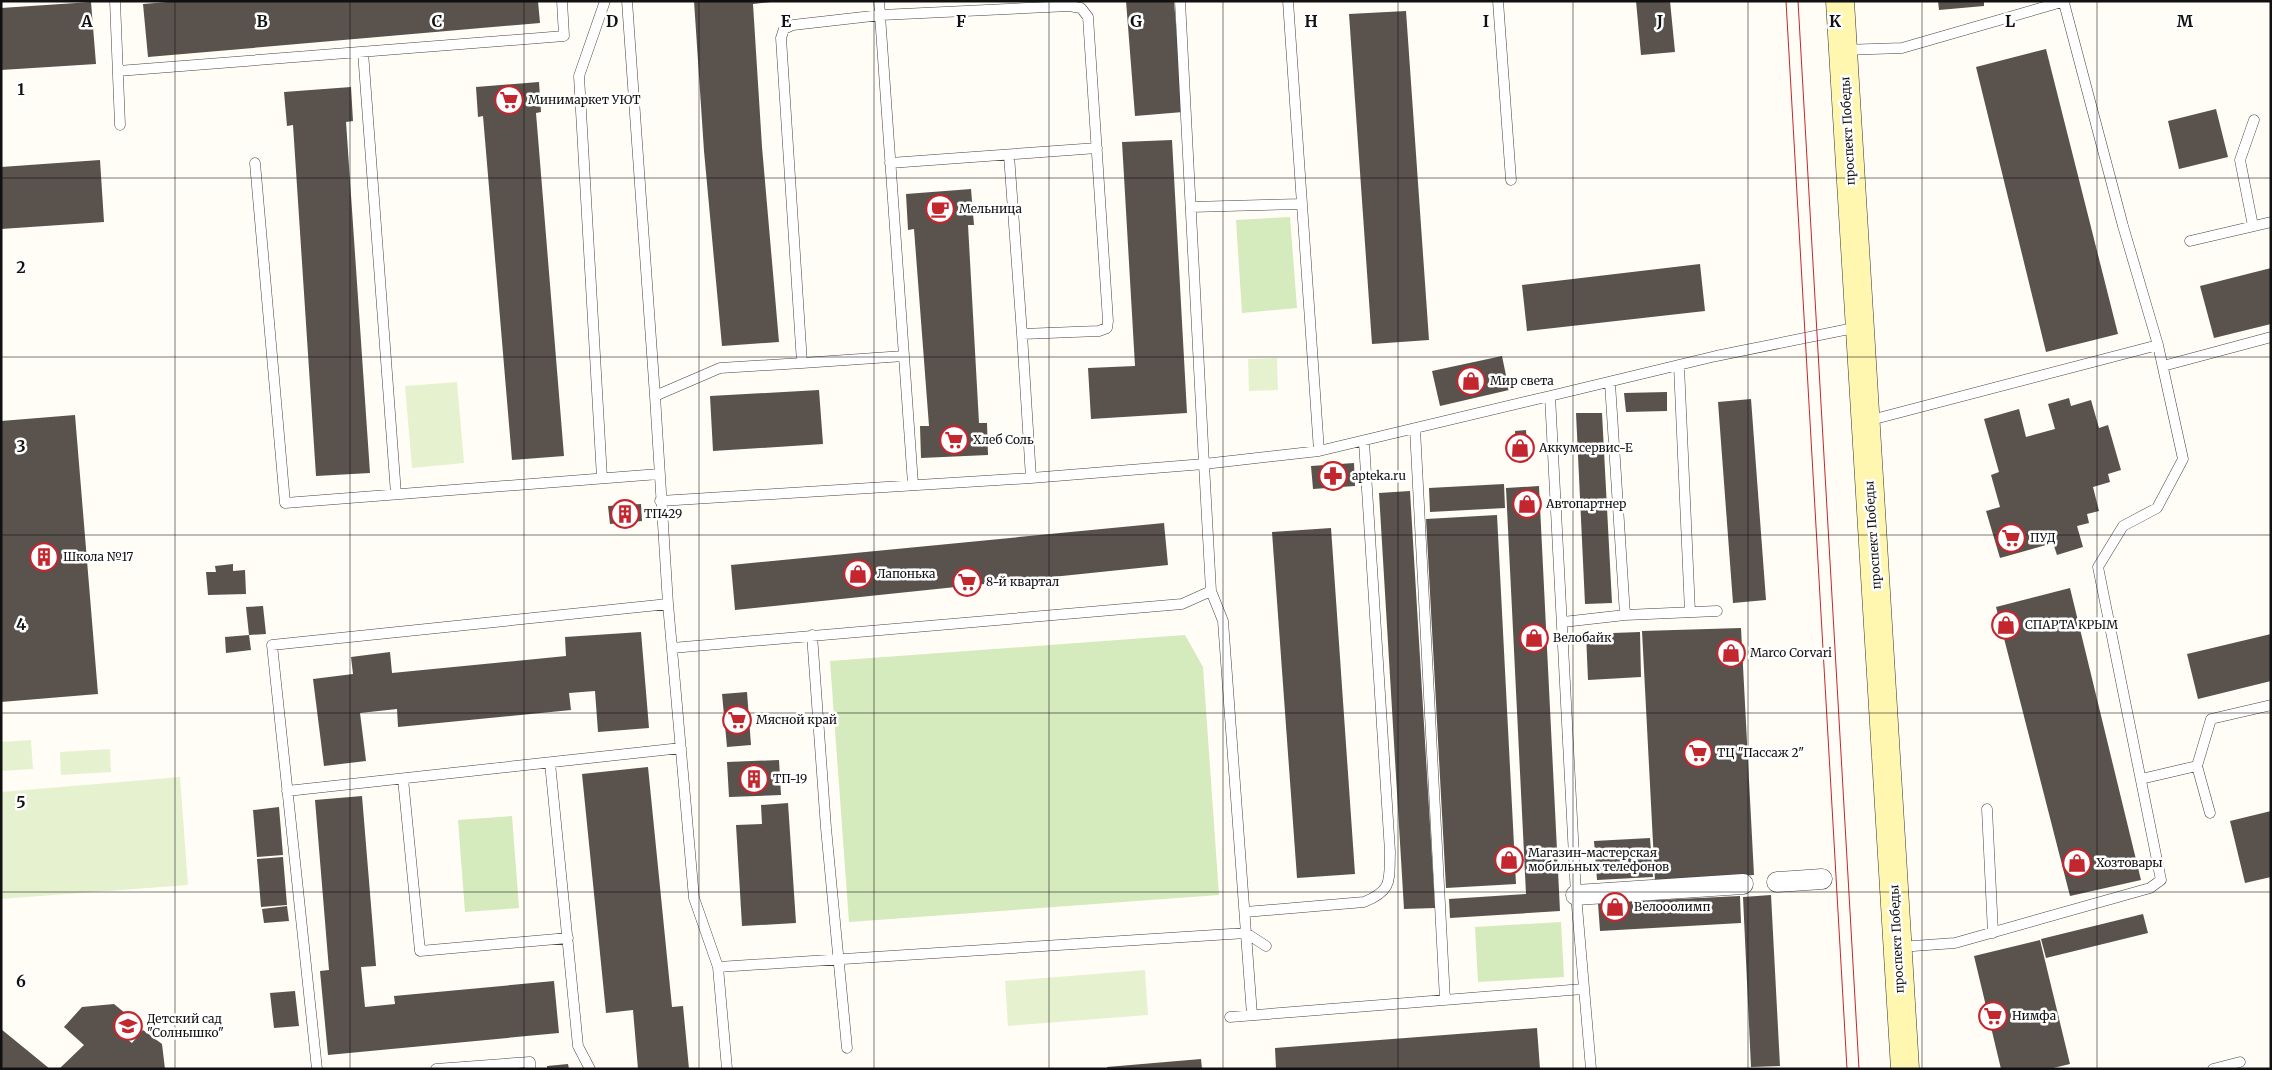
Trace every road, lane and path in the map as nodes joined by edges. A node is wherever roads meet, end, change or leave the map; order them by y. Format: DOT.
graph roads {
  1 [pos="115,1"];
  2 [pos="562,1"];
  3 [pos="605,1"];
  4 [pos="627,1"];
  5 [pos="880,1"];
  6 [pos="1180,1"];
  7 [pos="1288,1"];
  8 [pos="1498,1"];
  9 [pos="1840,1"];
  10 [pos="2065,2"];
  11 [pos="881,15"];
  12 [pos="1843,50"];
  13 [pos="363,52"];
  14 [pos="118,71"];
  15 [pos="2254,120"];
  16 [pos="120,125"];
  17 [pos="1097,148"];
  18 [pos="1009,154"];
  19 [pos="255,163"];
  20 [pos="890,163"];
  21 [pos="1511,180"];
  22 [pos="1302,204"];
  23 [pos="1191,208"];
  24 [pos="2271,222"];
  25 [pos="2253,226"];
  26 [pos="2190,241"];
  27 [pos="1860,326"];
  28 [pos="1022,334"];
  29 [pos="2271,338"];
  30 [pos="2158,345"];
  31 [pos="904,356"];
  32 [pos="802,363"];
  33 [pos="1679,366"];
  34 [pos="2163,366"];
  35 [pos="1610,383"];
  36 [pos="655,396"];
  37 [pos="1550,396"];
  38 [pos="1866,421"];
  39 [pos="1415,429"];
  40 [pos="1364,442"];
  41 [pos="1319,451"];
  42 [pos="1204,464"];
  43 [pos="659,474"];
  44 [pos="602,478"];
  45 [pos="1031,478"];
  46 [pos="913,484"];
  47 [pos="396,494"];
  48 [pos="660,501"];
  49 [pos="1211,591"];
  50 [pos="668,604"];
  51 [pos="1717,611"];
  52 [pos="1690,612"];
  53 [pos="1625,615"];
  54 [pos="1562,622"];
  55 [pos="812,635"];
  56 [pos="672,648"];
  57 [pos="2271,704"];
  58 [pos="681,748"];
  59 [pos="550,763"];
  60 [pos="2197,766"];
  61 [pos="403,779"];
  62 [pos="2141,779"];
  63 [pos="288,791"];
  64 [pos="1987,809"];
  65 [pos="2210,813"];
  66 [pos="1822,879"];
  67 [pos="1776,882"];
  68 [pos="1743,884"];
  69 [pos="1576,895"];
  70 [pos="1244,912"];
  71 [pos="1246,933"];
  72 [pos="1993,933"];
  73 [pos="568,938"];
  74 [pos="1266,946"];
  75 [pos="1898,947"];
  76 [pos="839,959"];
  77 [pos="718,967"];
  78 [pos="1584,989"];
  79 [pos="1445,1000"];
  80 [pos="1252,1015"];
  81 [pos="1230,1017"];
  82 [pos="848,1048"];
  83 [pos="2240,1062"];
  84 [pos="317,1069"];
  85 [pos="436,1069"];
  86 [pos="530,1069"];
  87 [pos="590,1069"];
  88 [pos="727,1069"];
  89 [pos="1591,1069"];
  90 [pos="1905,1069"];
  91 [pos="2213,1069"];
  1 -- 14 [label="lane"];
  2 -- 13 [label="lane"];
  3 -- 44 [label="lane"];
  4 -- 36 [label="lane"];
  5 -- 11 [label="lane"];
  6 -- 23 [label="lane"];
  7 -- 22 [label="lane"];
  8 -- 21 [label="lane"];
  9 -- 12 [label="street, проспект Победы"];
  10 -- 12 [label="lane"];
  10 -- 30 [label="lane"];
  11 -- 17 [label="lane"];
  11 -- 20 [label="lane"];
  11 -- 32 [label="lane"];
  12 -- 27 [label="street, проспект Победы"];
  13 -- 14 [label="lane"];
  13 -- 47 [label="lane"];
  14 -- 16 [label="lane"];
  15 -- 25 [label="lane"];
  17 -- 18 [label="lane"];
  17 -- 28 [label="lane"];
  18 -- 20 [label="lane"];
  18 -- 28 [label="lane"];
  19 -- 47 [label="lane"];
  20 -- 31 [label="lane"];
  22 -- 23 [label="lane"];
  22 -- 41 [label="lane"];
  23 -- 42 [label="lane"];
  24 -- 25 [label="lane"];
  25 -- 26 [label="lane"];
  27 -- 33 [label="lane"];
  27 -- 38 [label="street, проспект Победы"];
  28 -- 45 [label="lane"];
  29 -- 34 [label="lane"];
  30 -- 34 [label="lane"];
  30 -- 38 [label="lane"];
  31 -- 32 [label="lane"];
  31 -- 46 [label="lane"];
  32 -- 36 [label="lane"];
  33 -- 35 [label="lane"];
  33 -- 52 [label="lane"];
  34 -- 62 [label="lane"];
  35 -- 37 [label="lane"];
  35 -- 53 [label="lane"];
  36 -- 43 [label="lane"];
  37 -- 39 [label="lane"];
  37 -- 54 [label="lane"];
  38 -- 75 [label="street, проспект Победы"];
  39 -- 40 [label="lane"];
  39 -- 79 [label="lane"];
  40 -- 41 [label="lane"];
  40 -- 70 [label="lane"];
  41 -- 42 [label="lane"];
  42 -- 45 [label="lane"];
  42 -- 49 [label="lane"];
  43 -- 44 [label="lane"];
  43 -- 48 [label="lane"];
  44 -- 47 [label="lane"];
  45 -- 46 [label="lane"];
  46 -- 48 [label="lane"];
  48 -- 50 [label="lane"];
  49 -- 55 [label="lane"];
  49 -- 70 [label="lane"];
  50 -- 56 [label="lane"];
  50 -- 63 [label="lane"];
  51 -- 52 [label="lane"];
  52 -- 53 [label="lane"];
  53 -- 54 [label="lane"];
  54 -- 69 [label="lane"];
  55 -- 56 [label="lane"];
  55 -- 76 [label="lane"];
  56 -- 58 [label="lane"];
  57 -- 60 [label="lane"];
  58 -- 59 [label="lane"];
  58 -- 77 [label="lane"];
  59 -- 61 [label="lane"];
  59 -- 73 [label="lane"];
  60 -- 62 [label="lane"];
  60 -- 65 [label="lane"];
  61 -- 63 [label="lane"];
  61 -- 73 [label="lane"];
  62 -- 72 [label="lane"];
  63 -- 84 [label="lane"];
  64 -- 72 [label="lane"];
  66 -- 67 [label="street"];
  68 -- 69 [label="street"];
  69 -- 78 [label="lane"];
  70 -- 71 [label="lane"];
  71 -- 74 [label="lane"];
  71 -- 76 [label="lane"];
  71 -- 80 [label="lane"];
  72 -- 75 [label="lane"];
  73 -- 87 [label="lane"];
  75 -- 90 [label="street, проспект Победы"];
  76 -- 77 [label="lane"];
  76 -- 82 [label="lane"];
  77 -- 88 [label="lane"];
  78 -- 79 [label="lane"];
  78 -- 89 [label="lane"];
  79 -- 80 [label="lane"];
  80 -- 81 [label="lane"];
  83 -- 91 [label="lane"];
  85 -- 86 [label="lane"];
}
